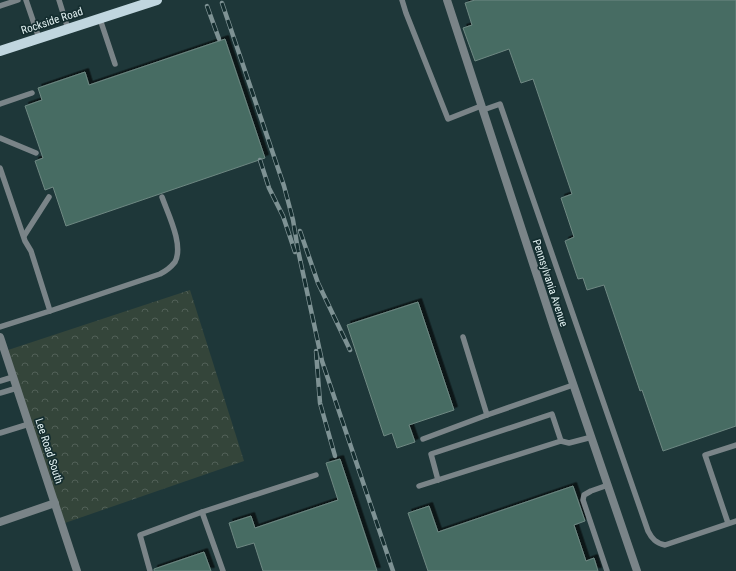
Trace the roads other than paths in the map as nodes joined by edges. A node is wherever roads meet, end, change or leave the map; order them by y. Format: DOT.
graph roads {
  1 [pos="18,0"];
  2 [pos="26,0"];
  3 [pos="59,0"];
  4 [pos="157,0"];
  5 [pos="402,0"];
  6 [pos="447,0"];
  7 [pos="0,6"];
  8 [pos="100,18"];
  9 [pos="68,29"];
  10 [pos="38,38"];
  11 [pos="0,51"];
  12 [pos="115,64"];
  13 [pos="32,93"];
  14 [pos="0,104"];
  15 [pos="482,108"];
  16 [pos="0,138"];
  17 [pos="36,153"];
  18 [pos="0,168"];
  19 [pos="49,197"];
  20 [pos="162,197"];
  21 [pos="24,236"];
  22 [pos="50,311"];
  23 [pos="0,328"];
  24 [pos="0,337"];
  25 [pos="462,337"];
  26 [pos="13,377"];
  27 [pos="0,382"];
  28 [pos="573,385"];
  29 [pos="17,388"];
  30 [pos="0,393"];
  31 [pos="487,415"];
  32 [pos="29,424"];
  33 [pos="0,432"];
  34 [pos="592,437"];
  35 [pos="423,439"];
  36 [pos="561,441"];
  37 [pos="736,445"];
  38 [pos="316,475"];
  39 [pos="438,480"];
  40 [pos="608,485"];
  41 [pos="419,486"];
  42 [pos="55,503"];
  43 [pos="202,512"];
  44 [pos="736,521"];
  45 [pos="0,522"];
  46 [pos="728,523"];
  47 [pos="77,571"];
  48 [pos="150,571"];
  49 [pos="223,571"];
  50 [pos="607,571"];
  51 [pos="637,571"];
  1 -- 7 [label="lane"];
  2 -- 10 [label="lane"];
  3 -- 9 [label="lane"];
  4 -- 8 [label="main road, Rockside Road"];
  5 -- 15 [label="lane"];
  6 -- 15 [label="street, Pennsylvania Avenue"];
  8 -- 9 [label="main road, Rockside Road"];
  8 -- 12 [label="lane"];
  9 -- 10 [label="main road, Rockside Road"];
  10 -- 11 [label="main road, Rockside Road"];
  13 -- 14 [label="lane"];
  15 -- 28 [label="street, Pennsylvania Avenue"];
  15 -- 46 [label="lane"];
  16 -- 17 [label="lane"];
  18 -- 21 [label="lane"];
  19 -- 21 [label="lane"];
  20 -- 22 [label="lane"];
  21 -- 22 [label="lane"];
  22 -- 23 [label="lane"];
  24 -- 26 [label="street, Lee Road South"];
  25 -- 31 [label="lane"];
  26 -- 27 [label="lane"];
  26 -- 29 [label="street, Lee Road South"];
  28 -- 31 [label="lane"];
  28 -- 34 [label="street, Pennsylvania Avenue"];
  29 -- 30 [label="lane"];
  29 -- 32 [label="street, Lee Road South"];
  31 -- 35 [label="lane"];
  32 -- 33 [label="lane"];
  32 -- 42 [label="street, Lee Road South"];
  34 -- 36 [label="lane"];
  34 -- 40 [label="street, Pennsylvania Avenue"];
  36 -- 39 [label="lane"];
  36 -- 39 [label="lane"];
  37 -- 46 [label="lane"];
  38 -- 43 [label="lane"];
  39 -- 41 [label="lane"];
  40 -- 50 [label="lane"];
  40 -- 51 [label="street, Pennsylvania Avenue"];
  42 -- 45 [label="street"];
  42 -- 47 [label="street, Lee Road South"];
  43 -- 48 [label="lane"];
  43 -- 49 [label="lane"];
  44 -- 46 [label="lane"];
}
